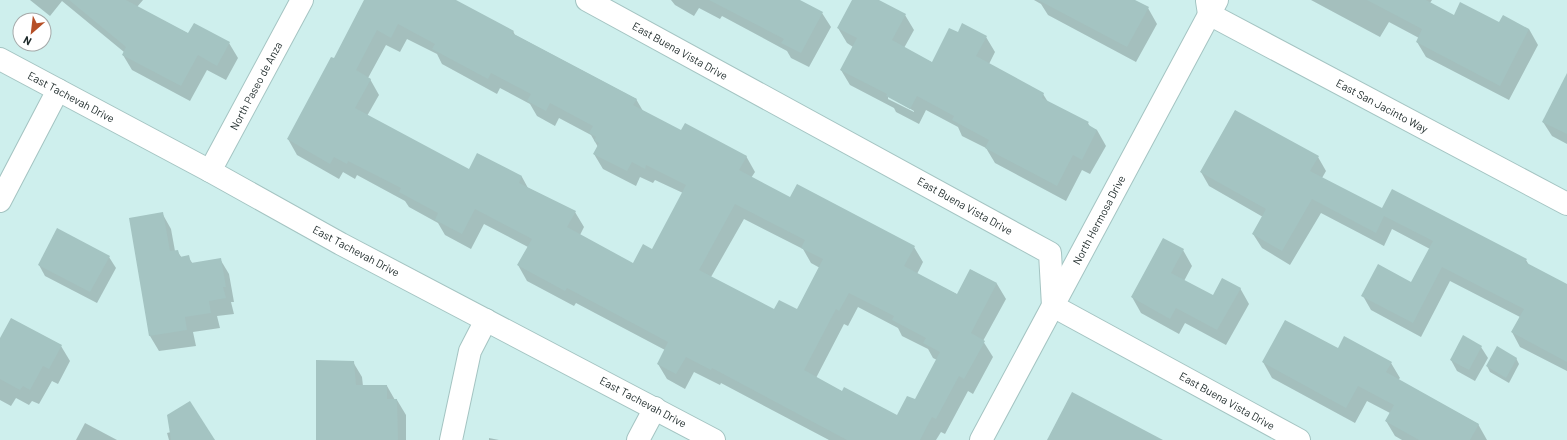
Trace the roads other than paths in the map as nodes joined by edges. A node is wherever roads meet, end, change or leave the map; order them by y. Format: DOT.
graph roads {
  1 [pos="302,0"];
  2 [pos="587,0"];
  3 [pos="1211,5"];
  4 [pos="0,59"];
  5 [pos="58,90"];
  6 [pos="210,171"];
  7 [pos="0,201"];
  8 [pos="1567,204"];
  9 [pos="1053,306"];
  10 [pos="486,320"];
  11 [pos="655,408"];
  12 [pos="452,440"];
  13 [pos="638,440"];
  14 [pos="714,440"];
  15 [pos="981,440"];
  16 [pos="1299,440"];
  1 -- 6 [label="street, North Paseo de Anza"];
  2 -- 9 [label="street, East Buena Vista Drive"];
  3 -- 8 [label="street, East San Jacinto Way"];
  3 -- 9 [label="street, North Hermosa Drive"];
  4 -- 5 [label="street, East Tachevah Drive"];
  5 -- 6 [label="street, East Tachevah Drive"];
  5 -- 7 [label="street"];
  6 -- 10 [label="street, East Tachevah Drive"];
  9 -- 15 [label="street, North Hermosa Drive"];
  9 -- 16 [label="street, East Buena Vista Drive"];
  10 -- 11 [label="street, East Tachevah Drive"];
  10 -- 12 [label="street"];
  11 -- 13 [label="street"];
  11 -- 14 [label="street, East Tachevah Drive"];
}
